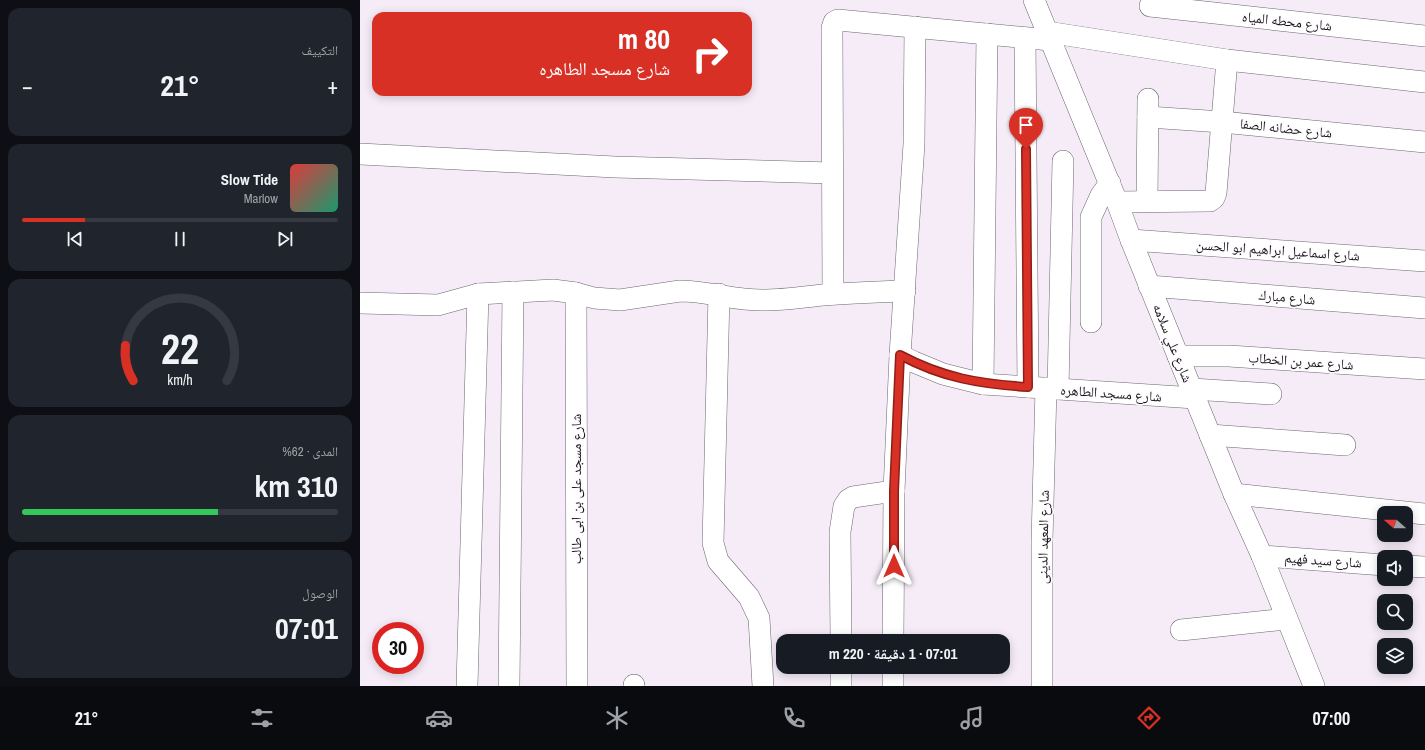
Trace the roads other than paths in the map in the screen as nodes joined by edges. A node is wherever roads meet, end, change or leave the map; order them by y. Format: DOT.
graph roads {
  1 [pos="1034,0"];
  2 [pos="1150,6"];
  3 [pos="915,27"];
  4 [pos="987,34"];
  5 [pos="1048,36"];
  6 [pos="1425,36"];
  7 [pos="1025,38"];
  8 [pos="1227,60"];
  9 [pos="1425,82"];
  10 [pos="1222,122"];
  11 [pos="1425,142"];
  12 [pos="360,154"];
  13 [pos="1063,161"];
  14 [pos="832,173"];
  15 [pos="1114,192"];
  16 [pos="1147,201"];
  17 [pos="1131,240"];
  18 [pos="1425,261"];
  19 [pos="1150,286"];
  20 [pos="905,291"];
  21 [pos="513,292"];
  22 [pos="576,293"];
  23 [pos="478,294"];
  24 [pos="719,294"];
  25 [pos="833,294"];
  26 [pos="360,303"];
  27 [pos="1425,308"];
  28 [pos="1091,322"];
  29 [pos="900,355"];
  30 [pos="1178,356"];
  31 [pos="1425,369"];
  32 [pos="983,384"];
  33 [pos="1044,388"];
  34 [pos="1193,394"];
  35 [pos="1271,394"];
  36 [pos="1210,435"];
  37 [pos="1345,445"];
  38 [pos="894,491"];
  39 [pos="1234,494"];
  40 [pos="1425,514"];
  41 [pos="1262,556"];
  42 [pos="1377,564"];
  43 [pos="1413,566"];
  44 [pos="1425,567"];
  45 [pos="1286,619"];
  46 [pos="1181,630"];
  47 [pos="841,634"];
  48 [pos="894,634"];
  49 [pos="841,674"];
  50 [pos="893,674"];
  51 [pos="468,686"];
  52 [pos="510,686"];
  53 [pos="577,686"];
  54 [pos="763,686"];
  55 [pos="841,686"];
  56 [pos="893,686"];
  57 [pos="1042,686"];
  58 [pos="1314,686"];
  1 -- 5 [label="street, شارع علي سلامه"];
  2 -- 6 [label="street, شارع محطه المياه"];
  3 -- 4 [label="street"];
  3 -- 14 [label="street"];
  3 -- 20 [label="street"];
  4 -- 7 [label="street"];
  4 -- 32 [label="street"];
  5 -- 7 [label="street"];
  5 -- 8 [label="street"];
  5 -- 15 [label="street, شارع علي سلامه"];
  7 -- 33 [label="street"];
  8 -- 9 [label="street"];
  8 -- 10 [label="street"];
  10 -- 11 [label="street, شارع حضانه الصفا"];
  10 -- 16 [label="street"];
  10 -- 16 [label="street, شارع حضانه الصفا"];
  12 -- 14 [label="street"];
  13 -- 33 [label="street"];
  14 -- 25 [label="street"];
  15 -- 16 [label="street"];
  15 -- 17 [label="street, شارع علي سلامه"];
  15 -- 28 [label="street"];
  17 -- 18 [label="street, شارع اسماعيل ابراهيم ابو الحسن"];
  17 -- 19 [label="street, شارع علي سلامه"];
  19 -- 27 [label="street, شارع مبارك"];
  19 -- 30 [label="street, شارع علي سلامه"];
  20 -- 25 [label="street"];
  20 -- 29 [label="street"];
  21 -- 22 [label="street"];
  21 -- 23 [label="street"];
  21 -- 52 [label="street"];
  22 -- 24 [label="street"];
  22 -- 53 [label="street, شارع مسجد على بن ابى طالب"];
  23 -- 26 [label="street"];
  23 -- 51 [label="street"];
  24 -- 25 [label="street"];
  24 -- 54 [label="street"];
  29 -- 32 [label="street, شارع مسجد الطاهره"];
  29 -- 38 [label="street"];
  30 -- 31 [label="street, شارع عمر بن الخطاب"];
  30 -- 34 [label="street, شارع علي سلامه"];
  32 -- 33 [label="street, شارع مسجد الطاهره"];
  33 -- 34 [label="street, شارع مسجد الطاهره"];
  33 -- 57 [label="street, شارع المعهد الدينى"];
  34 -- 35 [label="street, شارع مسجد الطاهره"];
  34 -- 36 [label="street, شارع علي سلامه"];
  36 -- 37 [label="street"];
  36 -- 39 [label="street, شارع علي سلامه"];
  38 -- 47 [label="street"];
  38 -- 48 [label="street"];
  39 -- 40 [label="street"];
  39 -- 41 [label="street, شارع علي سلامه"];
  41 -- 42 [label="street, شارع سيد فهيم"];
  41 -- 45 [label="street, شارع علي سلامه"];
  43 -- 44 [label="street"];
  45 -- 46 [label="street"];
  45 -- 58 [label="street, شارع علي سلامه"];
  49 -- 55 [label="street"];
  50 -- 56 [label="street"];
}
